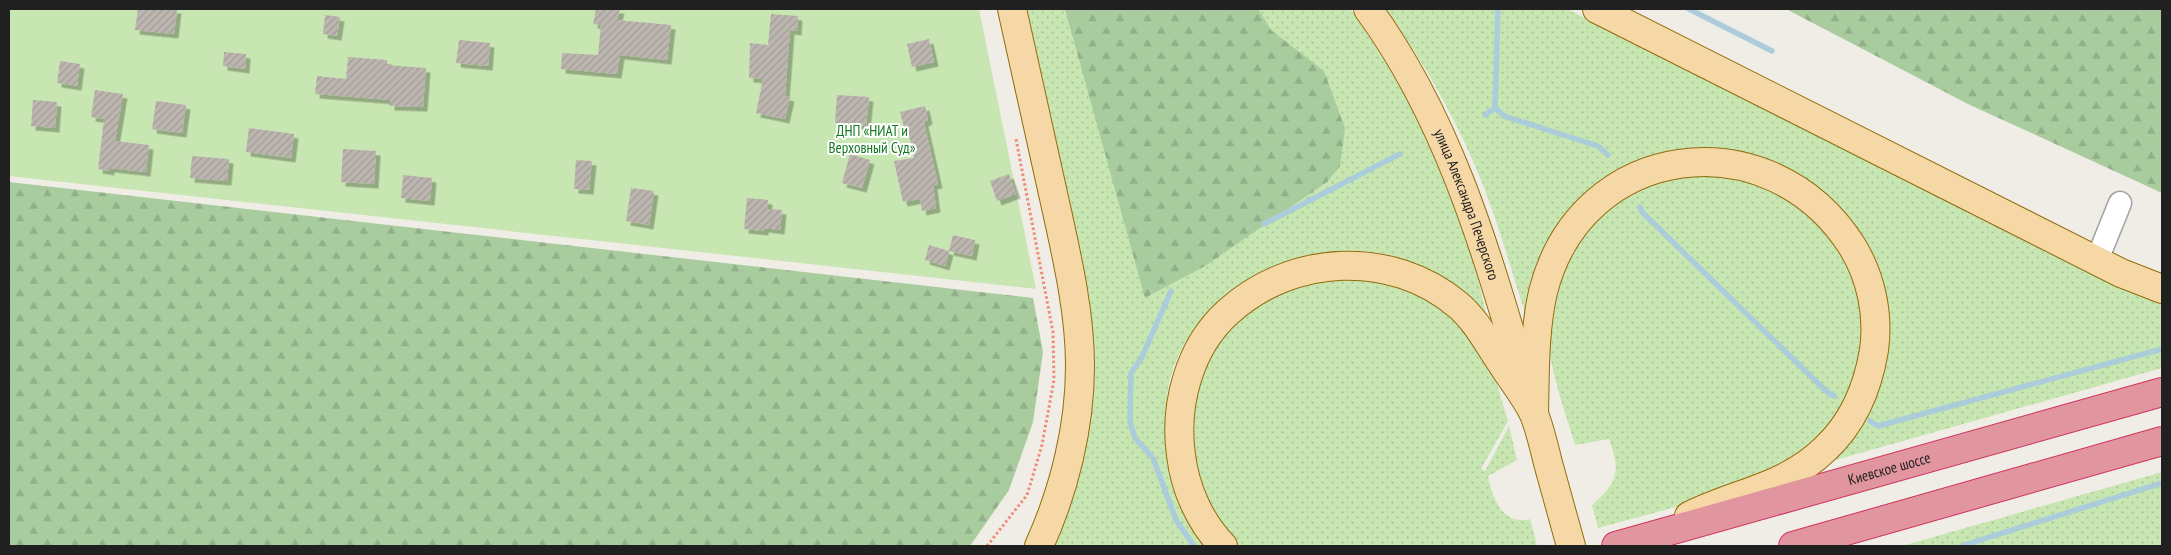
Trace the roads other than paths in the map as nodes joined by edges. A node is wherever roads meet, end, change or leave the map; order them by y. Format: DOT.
graph roads {
  1 [pos="1012,9"];
  2 [pos="1368,9"];
  3 [pos="1597,9"];
  4 [pos="2120,203"];
  5 [pos="2097,260"];
  6 [pos="2162,289"];
  7 [pos="2162,392"];
  8 [pos="1534,414"];
  9 [pos="2162,441"];
  10 [pos="1628,543"];
  11 [pos="1039,546"];
  12 [pos="1223,546"];
  13 [pos="1571,546"];
  14 [pos="1793,546"];
  1 -- 11 [label="main road"];
  2 -- 8 [label="main road, улица Александра Печерского"];
  3 -- 5 [label="main road"];
  4 -- 5 [label="lane"];
  5 -- 6 [label="main road"];
  7 -- 10 [label="highway, Киевское шоссе"];
  8 -- 10 [label="main road"];
  8 -- 12 [label="main road"];
  8 -- 13 [label="main road, улица Александра Печерского"];
  9 -- 14 [label="highway"];
}
